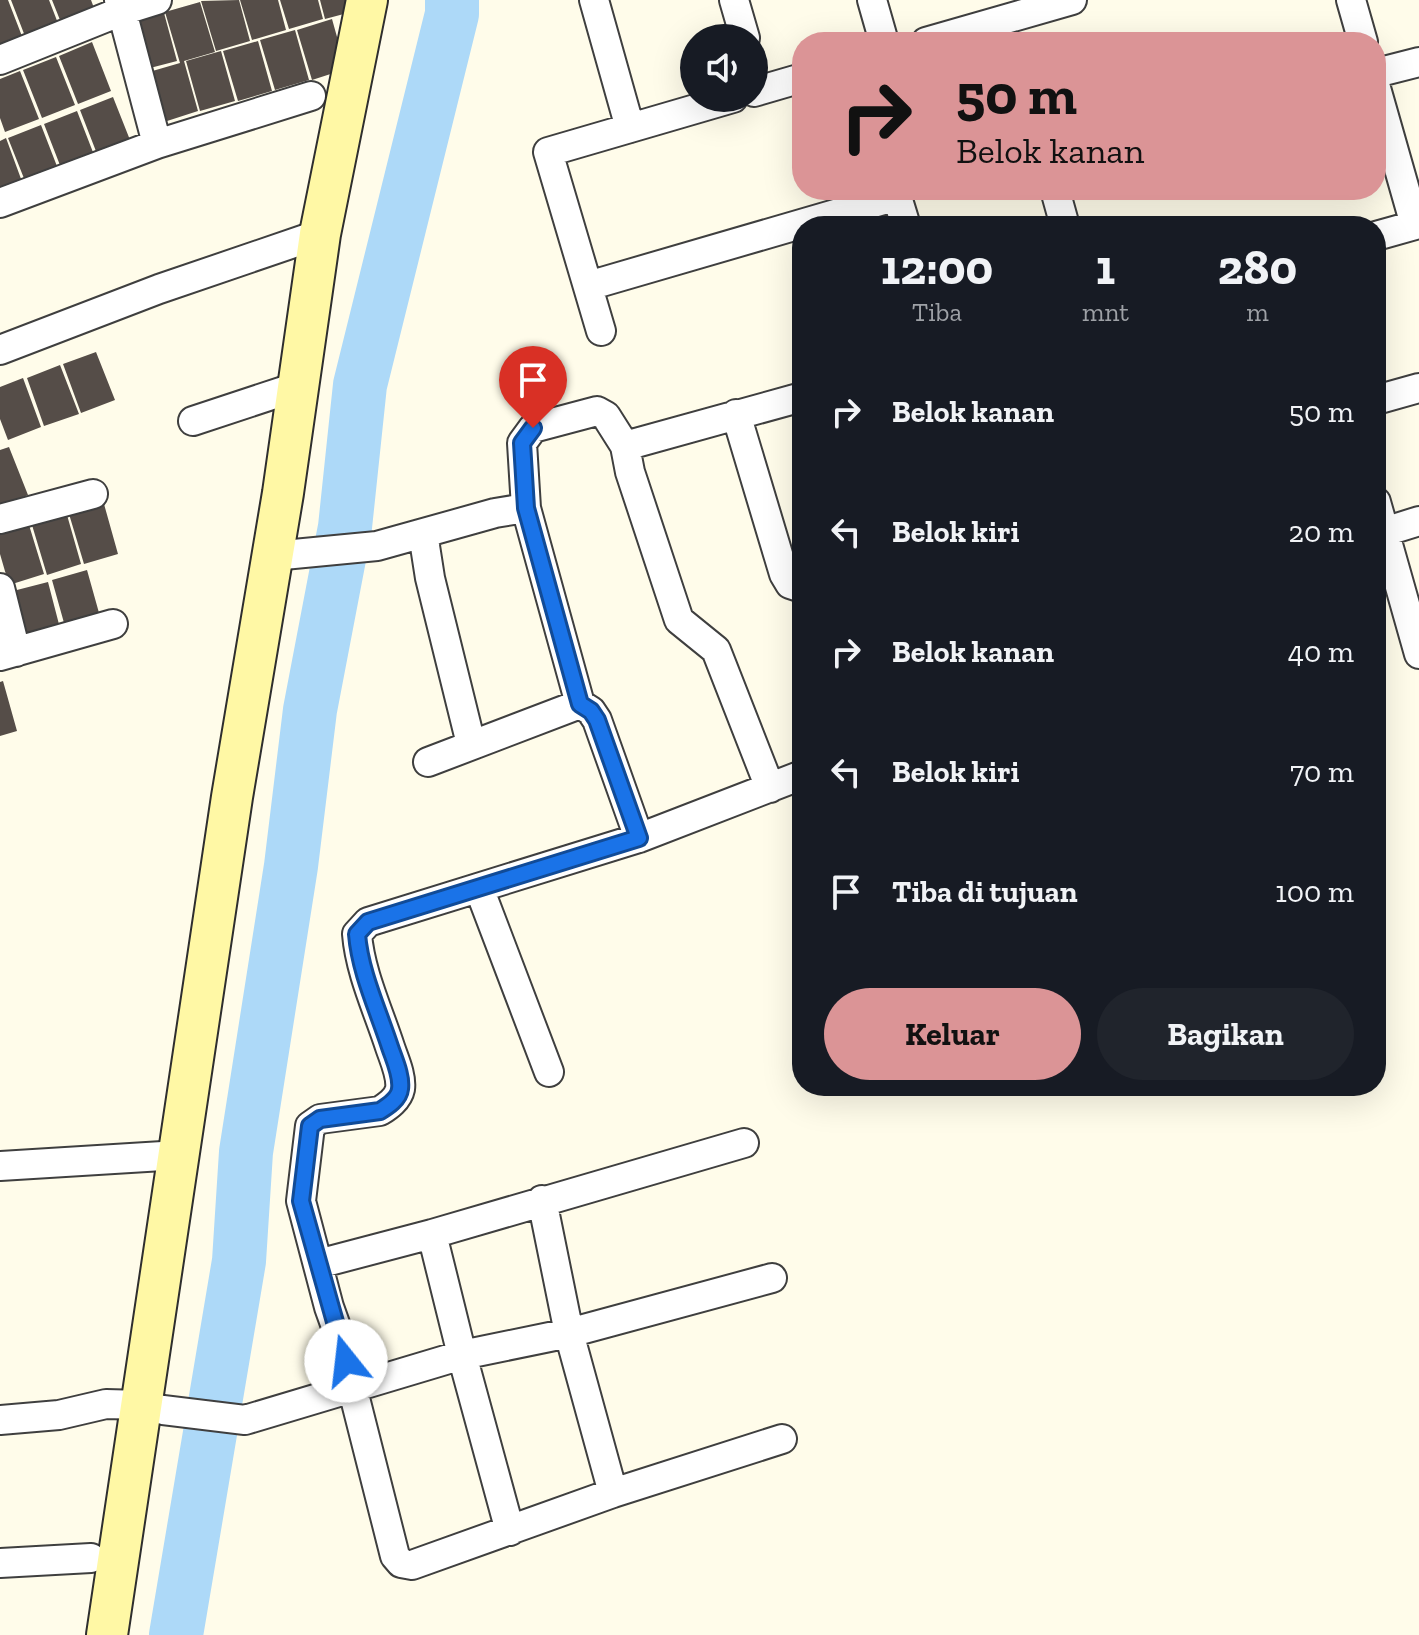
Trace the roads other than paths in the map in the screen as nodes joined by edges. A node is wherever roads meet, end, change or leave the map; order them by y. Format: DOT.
graph roads {
  1 [pos="157,0"];
  2 [pos="367,0"];
  3 [pos="594,0"];
  4 [pos="734,0"];
  5 [pos="872,0"];
  6 [pos="1072,0"];
  7 [pos="1351,0"];
  8 [pos="1034,5"];
  9 [pos="121,6"];
  10 [pos="741,24"];
  11 [pos="1010,30"];
  12 [pos="881,32"];
  13 [pos="1360,32"];
  14 [pos="0,60"];
  15 [pos="1419,62"];
  16 [pos="1386,70"];
  17 [pos="792,80"];
  18 [pos="768,85"];
  19 [pos="311,96"];
  20 [pos="680,111"];
  21 [pos="1386,121"];
  22 [pos="630,128"];
  23 [pos="157,144"];
  24 [pos="873,200"];
  25 [pos="0,203"];
  26 [pos="820,216"];
  27 [pos="792,224"];
  28 [pos="1417,225"];
  29 [pos="1386,233"];
  30 [pos="320,234"];
  31 [pos="588,286"];
  32 [pos="601,331"];
  33 [pos="0,350"];
  34 [pos="296,387"];
  35 [pos="1419,388"];
  36 [pos="1386,397"];
  37 [pos="792,400"];
  38 [pos="736,414"];
  39 [pos="193,421"];
  40 [pos="625,446"];
  41 [pos="93,494"];
  42 [pos="526,508"];
  43 [pos="0,519"];
  44 [pos="1419,521"];
  45 [pos="1386,531"];
  46 [pos="426,533"];
  47 [pos="1386,539"];
  48 [pos="273,556"];
  49 [pos="792,585"];
  50 [pos="0,588"];
  51 [pos="113,624"];
  52 [pos="8,654"];
  53 [pos="1419,654"];
  54 [pos="580,704"];
  55 [pos="471,744"];
  56 [pos="428,762"];
  57 [pos="792,779"];
  58 [pos="770,788"];
  59 [pos="639,838"];
  60 [pos="479,888"];
  61 [pos="549,1072"];
  62 [pos="744,1143"];
  63 [pos="179,1155"];
  64 [pos="0,1166"];
  65 [pos="542,1200"];
  66 [pos="432,1234"];
  67 [pos="318,1264"];
  68 [pos="772,1278"];
  69 [pos="569,1333"];
  70 [pos="462,1355"];
  71 [pos="352,1388"];
  72 [pos="153,1407"];
  73 [pos="0,1420"];
  74 [pos="782,1439"];
  75 [pos="613,1493"];
  76 [pos="510,1531"];
  77 [pos="91,1558"];
  78 [pos="0,1563"];
  79 [pos="107,1635"];
  1 -- 9 [label="street"];
  2 -- 30 [label="street"];
  3 -- 22 [label="street"];
  4 -- 10 [label="street"];
  5 -- 12 [label="street"];
  6 -- 8 [label="street"];
  7 -- 13 [label="street"];
  8 -- 11 [label="street"];
  9 -- 14 [label="street"];
  9 -- 23 [label="street"];
  15 -- 16 [label="street"];
  17 -- 18 [label="street"];
  19 -- 23 [label="street"];
  20 -- 22 [label="street"];
  21 -- 28 [label="street"];
  22 -- 31 [label="street"];
  23 -- 25 [label="street"];
  24 -- 26 [label="street"];
  27 -- 31 [label="street"];
  28 -- 29 [label="street"];
  30 -- 33 [label="street"];
  30 -- 34 [label="street"];
  31 -- 32 [label="street"];
  34 -- 39 [label="street"];
  34 -- 48 [label="street"];
  35 -- 36 [label="street"];
  37 -- 38 [label="street"];
  38 -- 40 [label="street"];
  38 -- 49 [label="street"];
  40 -- 42 [label="street"];
  40 -- 58 [label="street"];
  41 -- 43 [label="street"];
  42 -- 46 [label="street"];
  42 -- 54 [label="street"];
  44 -- 45 [label="street"];
  46 -- 48 [label="street"];
  46 -- 55 [label="street"];
  47 -- 53 [label="street"];
  48 -- 63 [label="street"];
  50 -- 52 [label="street"];
  51 -- 52 [label="street"];
  54 -- 55 [label="street"];
  54 -- 59 [label="street"];
  55 -- 56 [label="street"];
  57 -- 58 [label="street"];
  58 -- 59 [label="street"];
  59 -- 60 [label="street"];
  60 -- 61 [label="street"];
  60 -- 67 [label="street"];
  62 -- 65 [label="street"];
  63 -- 64 [label="street"];
  63 -- 72 [label="street"];
  65 -- 66 [label="street"];
  65 -- 69 [label="street"];
  66 -- 67 [label="street"];
  66 -- 70 [label="street"];
  67 -- 71 [label="street"];
  68 -- 69 [label="street"];
  69 -- 70 [label="street"];
  69 -- 75 [label="street"];
  70 -- 71 [label="street"];
  70 -- 76 [label="street"];
  71 -- 72 [label="street"];
  71 -- 76 [label="street"];
  72 -- 73 [label="street"];
  72 -- 79 [label="street"];
  74 -- 75 [label="street"];
  75 -- 76 [label="street"];
  77 -- 78 [label="street"];
}
